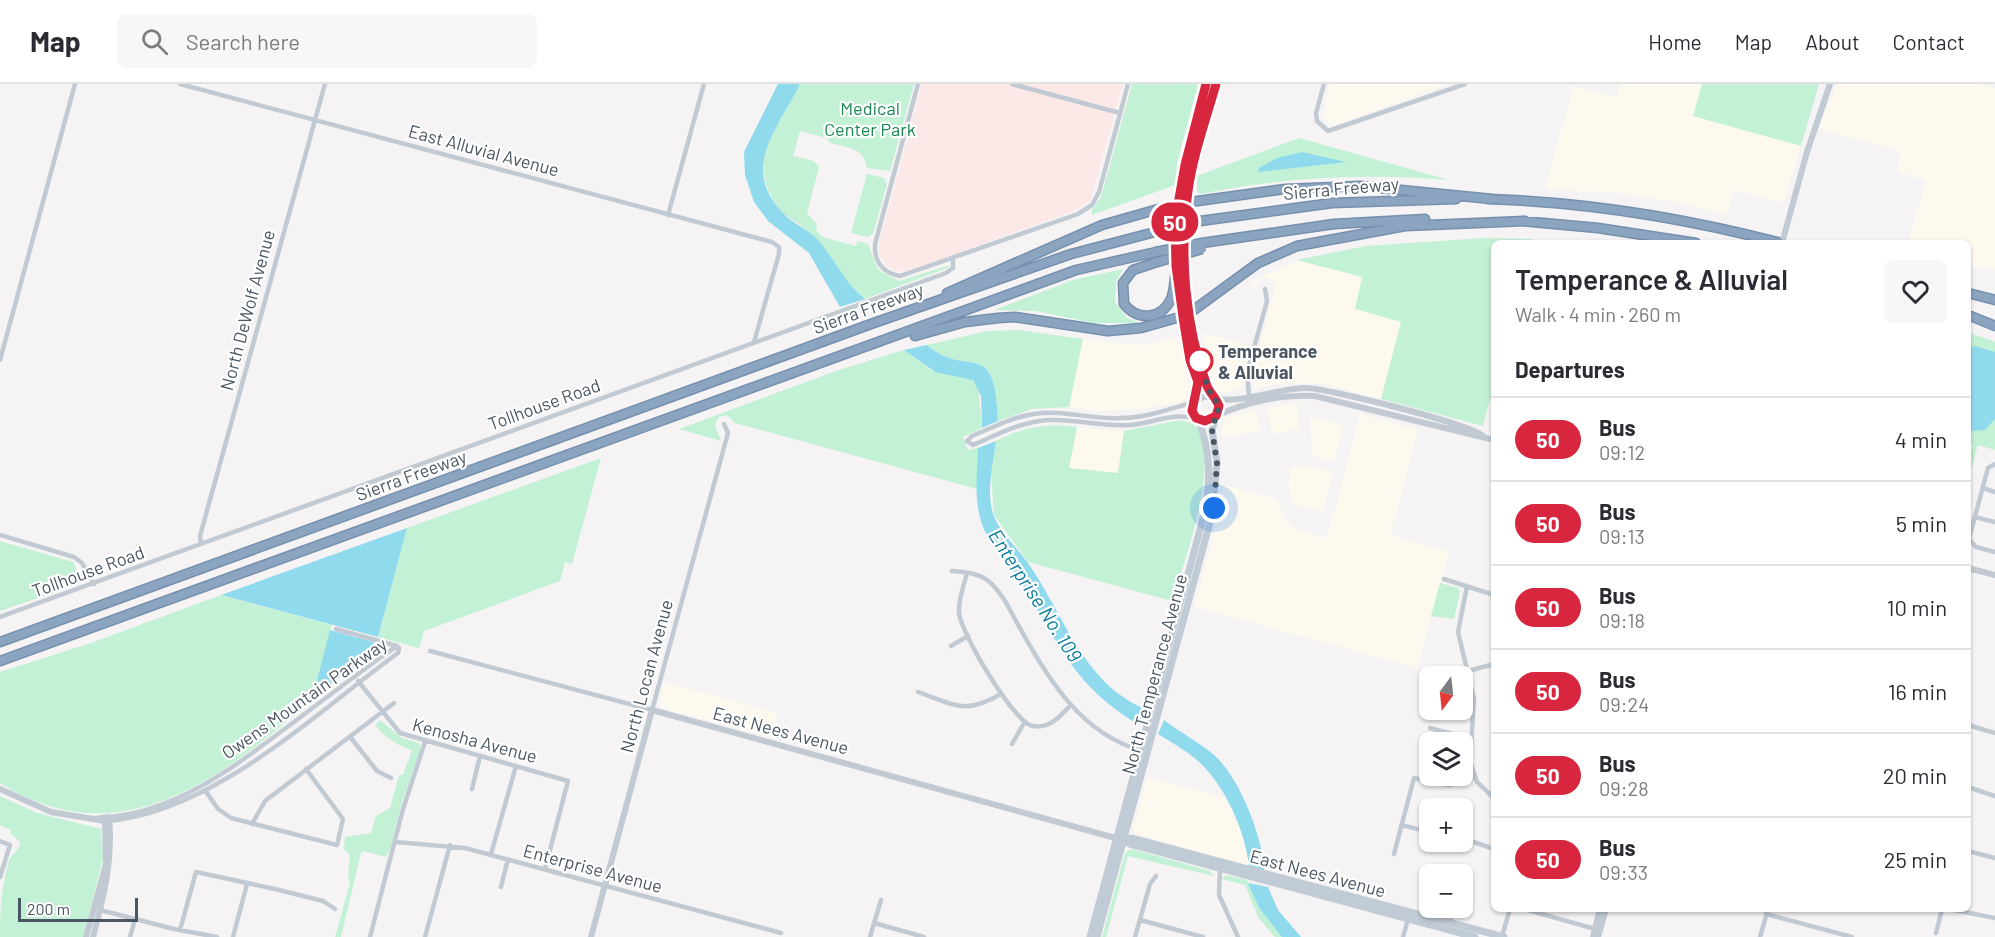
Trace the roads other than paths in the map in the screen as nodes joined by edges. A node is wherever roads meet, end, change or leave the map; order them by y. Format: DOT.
graph roads {
  1 [pos="75,84"];
  2 [pos="180,84"];
  3 [pos="325,84"];
  4 [pos="704,84"];
  5 [pos="918,84"];
  6 [pos="1011,84"];
  7 [pos="1128,84"];
  8 [pos="1206,84"];
  9 [pos="1216,84"];
  10 [pos="1324,84"];
  11 [pos="1465,84"];
  12 [pos="1830,84"];
  13 [pos="1120,113"];
  14 [pos="315,121"];
  15 [pos="1492,199"];
  16 [pos="1187,203"];
  17 [pos="1176,204"];
  18 [pos="668,215"];
  19 [pos="1525,221"];
  20 [pos="1676,240"];
  21 [pos="1768,240"];
  22 [pos="1783,240"];
  23 [pos="1202,246"];
  24 [pos="953,259"];
  25 [pos="1176,266"];
  26 [pos="1265,289"];
  27 [pos="1971,294"];
  28 [pos="1995,299"];
  29 [pos="920,307"];
  30 [pos="1186,315"];
  31 [pos="1971,315"];
  32 [pos="1971,315"];
  33 [pos="1995,320"];
  34 [pos="1995,326"];
  35 [pos="754,342"];
  36 [pos="885,342"];
  37 [pos="0,360"];
  38 [pos="1249,395"];
  39 [pos="1215,398"];
  40 [pos="1194,402"];
  41 [pos="1216,416"];
  42 [pos="1198,419"];
  43 [pos="724,424"];
  44 [pos="1484,437"];
  45 [pos="1491,439"];
  46 [pos="1995,464"];
  47 [pos="1983,488"];
  48 [pos="1995,492"];
  49 [pos="1206,504"];
  50 [pos="1975,517"];
  51 [pos="1995,522"];
  52 [pos="0,535"];
  53 [pos="201,544"];
  54 [pos="1995,552"];
  55 [pos="1202,554"];
  56 [pos="1971,569"];
  57 [pos="952,571"];
  58 [pos="968,573"];
  59 [pos="1995,575"];
  60 [pos="1444,579"];
  61 [pos="94,584"];
  62 [pos="1467,586"];
  63 [pos="1491,594"];
  64 [pos="0,617"];
  65 [pos="336,629"];
  66 [pos="968,636"];
  67 [pos="0,642"];
  68 [pos="951,646"];
  69 [pos="430,651"];
  70 [pos="0,662"];
  71 [pos="1491,665"];
  72 [pos="1467,666"];
  73 [pos="1473,670"];
  74 [pos="357,679"];
  75 [pos="918,692"];
  76 [pos="1001,694"];
  77 [pos="1473,694"];
  78 [pos="394,703"];
  79 [pos="1071,705"];
  80 [pos="652,710"];
  81 [pos="1473,712"];
  82 [pos="382,713"];
  83 [pos="1024,723"];
  84 [pos="1971,726"];
  85 [pos="1430,728"];
  86 [pos="1445,732"];
  87 [pos="1995,733"];
  88 [pos="1110,737"];
  89 [pos="351,738"];
  90 [pos="425,742"];
  91 [pos="1012,744"];
  92 [pos="1105,744"];
  93 [pos="1140,750"];
  94 [pos="480,756"];
  95 [pos="516,766"];
  96 [pos="306,769"];
  97 [pos="1473,773"];
  98 [pos="1474,777"];
  99 [pos="391,778"];
  100 [pos="204,788"];
  101 [pos="1971,788"];
  102 [pos="0,789"];
  103 [pos="472,789"];
  104 [pos="1491,796"];
  105 [pos="1995,796"];
  106 [pos="107,819"];
  107 [pos="252,824"];
  108 [pos="1401,825"];
  109 [pos="1419,829"];
  110 [pos="1120,839"];
  111 [pos="0,841"];
  112 [pos="395,842"];
  113 [pos="1473,842"];
  114 [pos="450,845"];
  115 [pos="1491,848"];
  116 [pos="1971,852"];
  117 [pos="491,854"];
  118 [pos="1394,854"];
  119 [pos="1995,858"];
  120 [pos="508,859"];
  121 [pos="1,869"];
  122 [pos="545,869"];
  123 [pos="1220,869"];
  124 [pos="1156,876"];
  125 [pos="0,877"];
  126 [pos="247,884"];
  127 [pos="605,886"];
  128 [pos="501,887"];
  129 [pos="880,900"];
  130 [pos="335,909"];
  131 [pos="100,910"];
  132 [pos="1509,912"];
  133 [pos="1535,912"];
  134 [pos="1599,912"];
  135 [pos="1605,912"];
  136 [pos="1767,912"];
  137 [pos="1770,912"];
  138 [pos="1941,912"];
  139 [pos="1964,912"];
  140 [pos="1451,918"];
  141 [pos="1995,918"];
  142 [pos="135,919"];
  143 [pos="1408,919"];
  144 [pos="1140,920"];
  145 [pos="874,923"];
  146 [pos="1450,923"];
  147 [pos="1442,928"];
  148 [pos="1595,928"];
  149 [pos="180,930"];
  150 [pos="781,933"];
  151 [pos="1936,933"];
  152 [pos="190,934"];
  153 [pos="86,937"];
  154 [pos="93,937"];
  155 [pos="130,937"];
  156 [pos="217,937"];
  157 [pos="233,937"];
  158 [pos="370,937"];
  159 [pos="425,937"];
  160 [pos="591,937"];
  161 [pos="870,937"];
  162 [pos="924,937"];
  163 [pos="1090,937"];
  164 [pos="1097,937"];
  165 [pos="1135,937"];
  166 [pos="1203,937"];
  167 [pos="1238,937"];
  168 [pos="1403,937"];
  169 [pos="1475,937"];
  170 [pos="1503,937"];
  171 [pos="1593,937"];
  172 [pos="1598,937"];
  173 [pos="1760,937"];
  174 [pos="1852,937"];
  1 -- 37 [label="street"];
  2 -- 14 [label="street, East Alluvial Avenue"];
  3 -- 14 [label="street, North DeWolf Avenue"];
  4 -- 18 [label="street"];
  5 -- 24 [label="street"];
  6 -- 13 [label="street"];
  7 -- 13 [label="street"];
  8 -- 17 [label="main road"];
  9 -- 16 [label="main road"];
  10 -- 11 [label="street"];
  12 -- 22 [label="street"];
  13 -- 24 [label="street"];
  14 -- 18 [label="street, East Alluvial Avenue"];
  14 -- 53 [label="street, North DeWolf Avenue"];
  15 -- 16 [label="highway"];
  15 -- 21 [label="highway, Sierra Freeway"];
  15 -- 29 [label="highway, Sierra Freeway, bridge"];
  16 -- 17 [label="highway"];
  16 -- 30 [label="main road"];
  17 -- 25 [label="main road"];
  17 -- 29 [label="highway"];
  18 -- 35 [label="street, East Alluvial Avenue"];
  19 -- 20 [label="highway, Sierra Freeway"];
  19 -- 23 [label="highway, Sierra Freeway"];
  19 -- 30 [label="highway"];
  23 -- 25 [label="highway, bridge"];
  23 -- 36 [label="highway, Sierra Freeway, bridge"];
  24 -- 35 [label="street, Tollhouse Road"];
  25 -- 30 [label="main road"];
  26 -- 38 [label="street"];
  27 -- 28 [label="highway"];
  29 -- 67 [label="highway, Sierra Freeway"];
  30 -- 36 [label="highway"];
  30 -- 39 [label="main road"];
  30 -- 40 [label="main road"];
  31 -- 33 [label="highway"];
  32 -- 34 [label="highway"];
  35 -- 53 [label="street, Tollhouse Road"];
  36 -- 70 [label="highway, Sierra Freeway"];
  38 -- 39 [label="street"];
  38 -- 44 [label="street"];
  39 -- 40 [label="main road"];
  39 -- 41 [label="main road"];
  40 -- 42 [label="main road"];
  40 -- 42 [label="street"];
  41 -- 42 [label="main road"];
  41 -- 44 [label="street"];
  41 -- 55 [label="main road, North Temperance Avenue"];
  42 -- 49 [label="main road, North Temperance Avenue"];
  43 -- 80 [label="street, North Locan Avenue"];
  44 -- 45 [label="street"];
  46 -- 47 [label="street"];
  47 -- 48 [label="street"];
  47 -- 50 [label="street"];
  49 -- 55 [label="main road"];
  49 -- 93 [label="main road, North Temperance Avenue"];
  50 -- 51 [label="street"];
  50 -- 54 [label="street"];
  52 -- 61 [label="street"];
  53 -- 61 [label="street, Tollhouse Road"];
  55 -- 110 [label="main road, North Temperance Avenue"];
  56 -- 59 [label="street"];
  57 -- 58 [label="street"];
  58 -- 66 [label="street"];
  58 -- 79 [label="street"];
  60 -- 62 [label="street"];
  61 -- 64 [label="street, Tollhouse Road"];
  62 -- 63 [label="street"];
  62 -- 72 [label="street"];
  65 -- 74 [label="street, Owens Mountain Parkway"];
  66 -- 68 [label="street"];
  66 -- 76 [label="street"];
  69 -- 80 [label="street, East Nees Avenue"];
  71 -- 73 [label="street"];
  74 -- 82 [label="street, Kenosha Avenue"];
  74 -- 100 [label="street, Owens Mountain Parkway"];
  75 -- 76 [label="street"];
  76 -- 83 [label="street"];
  77 -- 81 [label="street"];
  78 -- 82 [label="street, Kenosha Avenue"];
  79 -- 83 [label="street"];
  79 -- 88 [label="street"];
  80 -- 110 [label="street, East Nees Avenue"];
  80 -- 127 [label="street, North Locan Avenue"];
  82 -- 89 [label="street"];
  82 -- 90 [label="street, Kenosha Avenue"];
  83 -- 91 [label="street"];
  84 -- 87 [label="street"];
  85 -- 86 [label="street"];
  88 -- 92 [label="street"];
  88 -- 93 [label="street"];
  89 -- 96 [label="street"];
  89 -- 99 [label="street"];
  90 -- 94 [label="street, Kenosha Avenue"];
  90 -- 112 [label="street"];
  93 -- 110 [label="main road, North Temperance Avenue"];
  94 -- 95 [label="street, Kenosha Avenue"];
  94 -- 103 [label="street"];
  95 -- 117 [label="street"];
  95 -- 122 [label="street, Kenosha Avenue"];
  96 -- 107 [label="street"];
  96 -- 107 [label="street"];
  97 -- 98 [label="street"];
  98 -- 104 [label="street"];
  98 -- 108 [label="street"];
  100 -- 106 [label="street, Owens Mountain Parkway"];
  100 -- 107 [label="street"];
  101 -- 105 [label="street"];
  102 -- 106 [label="street, Owens Mountain Parkway"];
  106 -- 131 [label="street"];
  106 -- 153 [label="street"];
  108 -- 109 [label="street"];
  108 -- 118 [label="street"];
  110 -- 123 [label="main road, East Nees Avenue"];
  110 -- 146 [label="main road, East Nees Avenue"];
  110 -- 163 [label="main road, North Temperance Avenue"];
  110 -- 164 [label="main road, North Temperance Avenue"];
  111 -- 121 [label="street"];
  112 -- 114 [label="street, Enterprise Avenue"];
  112 -- 158 [label="street"];
  113 -- 115 [label="street"];
  114 -- 117 [label="street, Enterprise Avenue"];
  114 -- 159 [label="street"];
  116 -- 119 [label="street"];
  117 -- 120 [label="street, Enterprise Avenue"];
  120 -- 122 [label="street, Enterprise Avenue"];
  120 -- 128 [label="street"];
  121 -- 125 [label="street"];
  122 -- 127 [label="street, Enterprise Avenue"];
  123 -- 143 [label="main road, East Nees Avenue"];
  123 -- 167 [label="street"];
  124 -- 144 [label="street"];
  126 -- 130 [label="street"];
  126 -- 149 [label="street"];
  126 -- 157 [label="street"];
  127 -- 150 [label="street, Enterprise Avenue"];
  127 -- 160 [label="street, North Locan Avenue"];
  129 -- 145 [label="street"];
  131 -- 142 [label="street"];
  131 -- 154 [label="street"];
  132 -- 170 [label="street"];
  133 -- 148 [label="street"];
  134 -- 148 [label="street"];
  135 -- 172 [label="street"];
  136 -- 173 [label="street"];
  137 -- 174 [label="street"];
  138 -- 151 [label="street"];
  139 -- 141 [label="street"];
  140 -- 146 [label="street"];
  142 -- 149 [label="street"];
  142 -- 155 [label="street"];
  143 -- 146 [label="main road"];
  143 -- 147 [label="main road, East Nees Avenue"];
  143 -- 168 [label="street"];
  144 -- 165 [label="street"];
  144 -- 166 [label="street"];
  145 -- 161 [label="street"];
  145 -- 162 [label="street"];
  146 -- 170 [label="main road, East Nees Avenue"];
  147 -- 169 [label="main road, East Nees Avenue"];
  147 -- 170 [label="main road"];
  148 -- 171 [label="street"];
  149 -- 152 [label="street"];
  152 -- 156 [label="street"];
}
